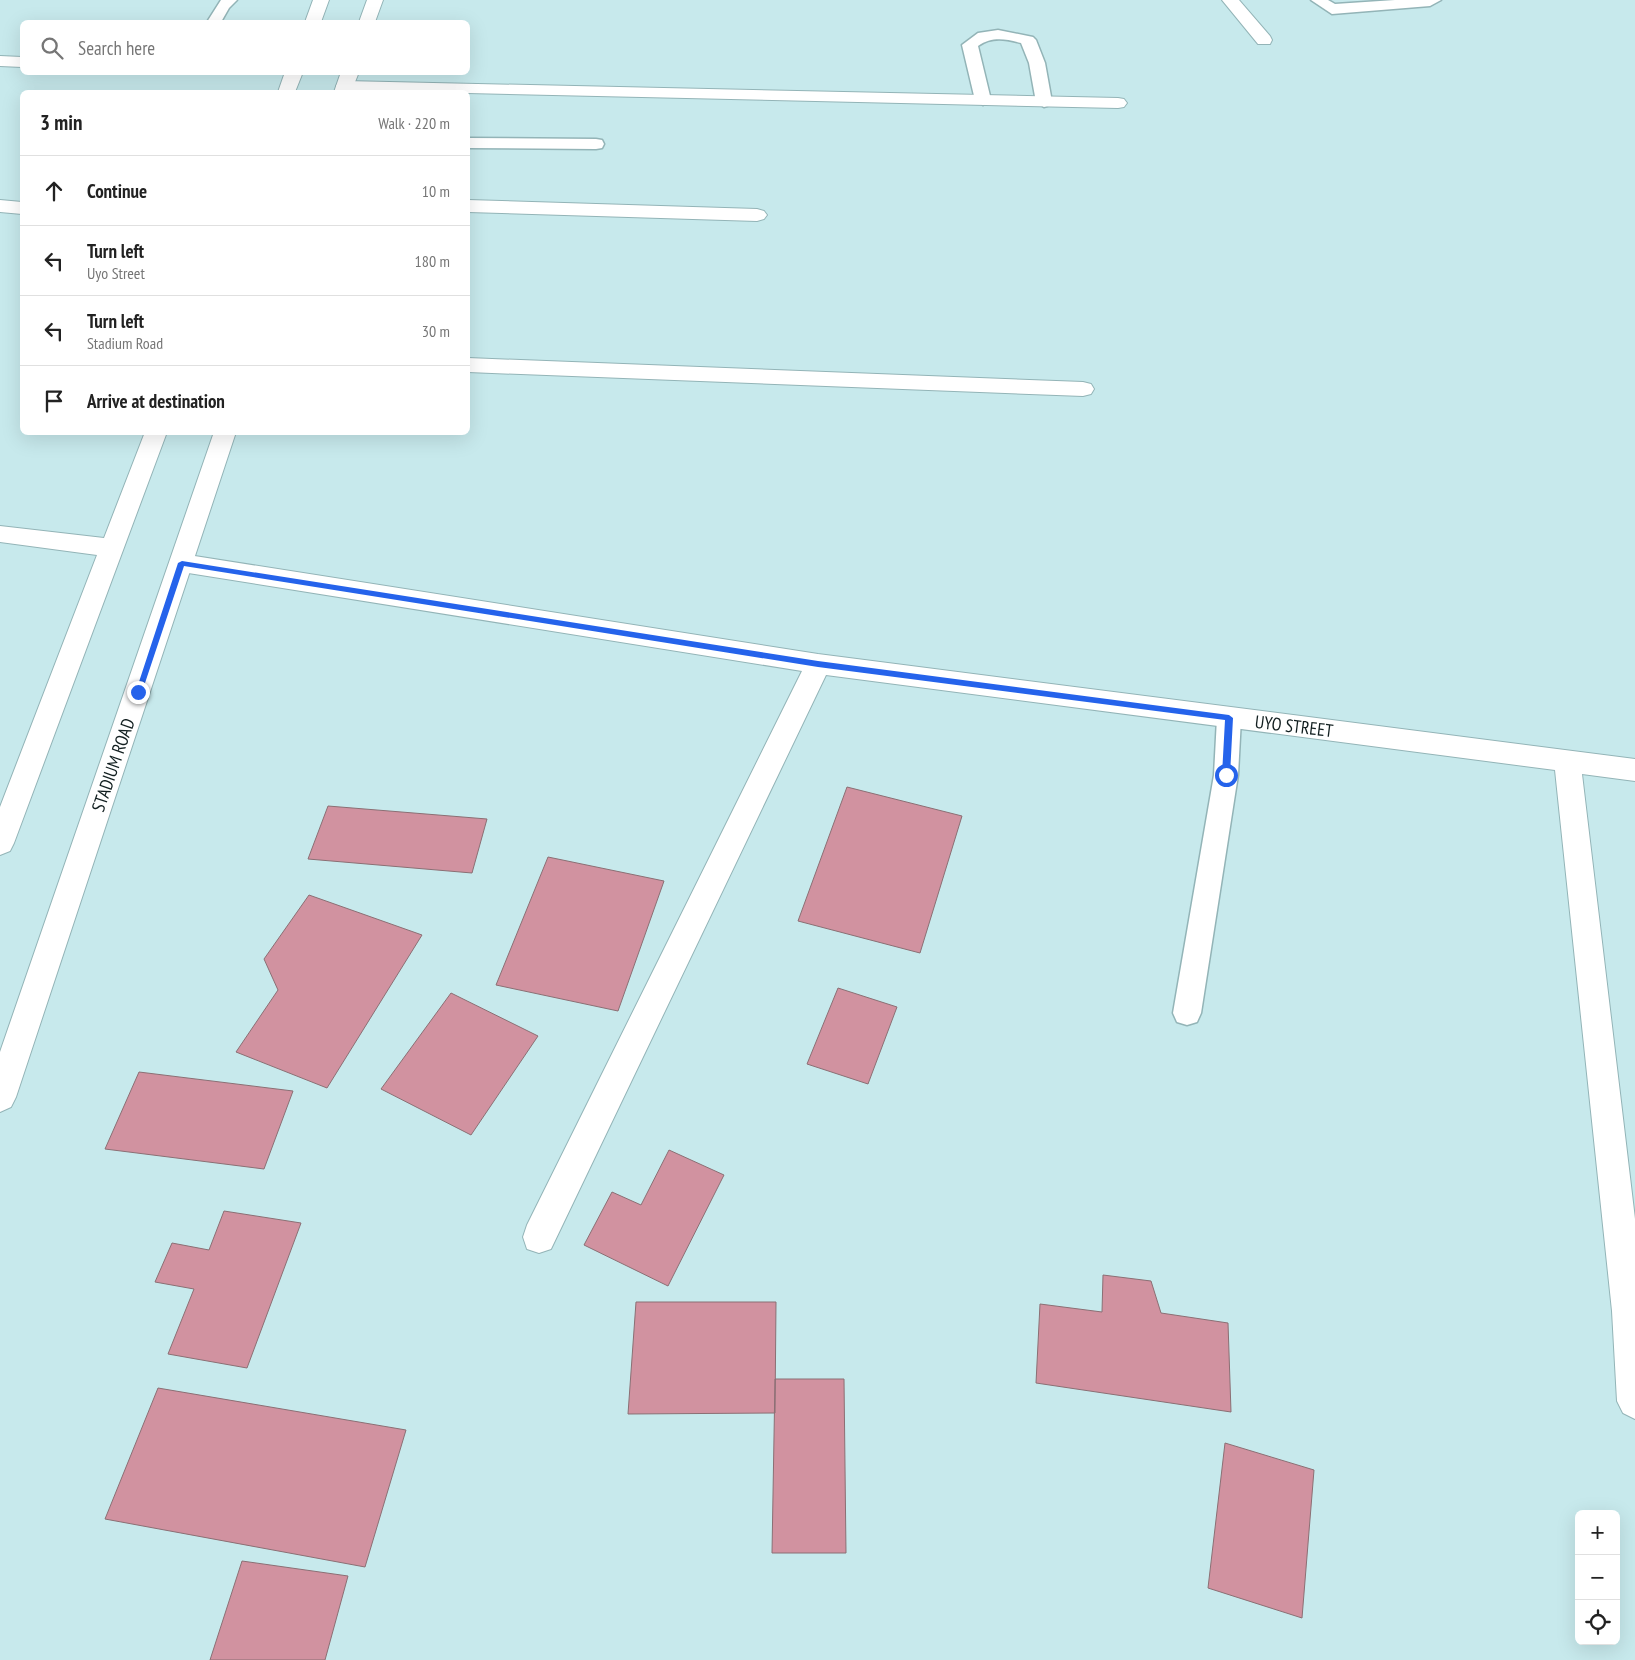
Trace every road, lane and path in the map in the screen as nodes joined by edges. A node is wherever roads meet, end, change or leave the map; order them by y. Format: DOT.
graph roads {
  1 [pos="230,0"];
  2 [pos="321,0"];
  3 [pos="375,0"];
  4 [pos="1230,0"];
  5 [pos="1318,0"];
  6 [pos="1434,0"];
  7 [pos="215,20"];
  8 [pos="314,20"];
  9 [pos="368,20"];
  10 [pos="1264,40"];
  11 [pos="0,62"];
  12 [pos="20,62"];
  13 [pos="293,75"];
  14 [pos="346,84"];
  15 [pos="288,90"];
  16 [pos="983,100"];
  17 [pos="1044,102"];
  18 [pos="1118,103"];
  19 [pos="470,143"];
  20 [pos="596,144"];
  21 [pos="0,206"];
  22 [pos="470,206"];
  23 [pos="20,208"];
  24 [pos="757,215"];
  25 [pos="470,365"];
  26 [pos="1082,389"];
  27 [pos="155,435"];
  28 [pos="224,435"];
  29 [pos="0,534"];
  30 [pos="111,548"];
  31 [pos="182,563"];
  32 [pos="818,664"];
  33 [pos="1229,718"];
  34 [pos="1567,762"];
  35 [pos="1635,770"];
  36 [pos="0,843"];
  37 [pos="1187,1013"];
  38 [pos="0,1097"];
  39 [pos="539,1237"];
  40 [pos="1632,1312"];
  41 [pos="1635,1401"];
  1 -- 7 [label="lane"];
  2 -- 8 [label="street"];
  3 -- 9 [label="street"];
  4 -- 10 [label="street"];
  5 -- 6 [label="lane"];
  11 -- 12 [label="street"];
  13 -- 15 [label="street"];
  14 -- 16 [label="street"];
  16 -- 17 [label="street"];
  16 -- 17 [label="lane"];
  17 -- 18 [label="street"];
  19 -- 20 [label="lane"];
  21 -- 23 [label="street"];
  22 -- 24 [label="street"];
  25 -- 26 [label="street"];
  27 -- 30 [label="street"];
  28 -- 31 [label="street, STADIUM ROAD"];
  29 -- 30 [label="street"];
  30 -- 36 [label="street"];
  31 -- 32 [label="street, UYO STREET"];
  31 -- 38 [label="street, STADIUM ROAD"];
  32 -- 33 [label="street, UYO STREET"];
  32 -- 39 [label="street"];
  33 -- 34 [label="street, UYO STREET"];
  33 -- 37 [label="lane"];
  34 -- 35 [label="street, UYO STREET"];
  34 -- 40 [label="street"];
  40 -- 41 [label="street"];
}
